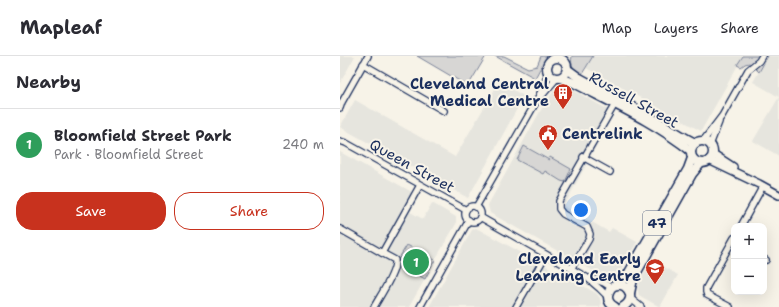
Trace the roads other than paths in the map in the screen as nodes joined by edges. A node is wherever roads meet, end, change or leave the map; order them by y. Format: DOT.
graph roads {
  1 [pos="368,56"];
  2 [pos="762,56"];
  3 [pos="556,57"];
  4 [pos="568,63"];
  5 [pos="363,64"];
  6 [pos="548,73"];
  7 [pos="559,78"];
  8 [pos="534,104"];
  9 [pos="615,104"];
  10 [pos="341,105"];
  11 [pos="444,111"];
  12 [pos="340,137"];
  13 [pos="343,142"];
  14 [pos="698,148"];
  15 [pos="583,157"];
  16 [pos="711,157"];
  17 [pos="701,163"];
  18 [pos="610,172"];
  19 [pos="420,185"];
  20 [pos="761,185"];
  21 [pos="779,195"];
  22 [pos="476,207"];
  23 [pos="466,210"];
  24 [pos="480,218"];
  25 [pos="469,220"];
  26 [pos="742,223"];
  27 [pos="340,229"];
  28 [pos="731,244"];
  29 [pos="382,253"];
  30 [pos="546,255"];
  31 [pos="571,269"];
  32 [pos="586,277"];
  33 [pos="615,286"];
  34 [pos="630,296"];
  35 [pos="608,302"];
  36 [pos="374,307"];
  37 [pos="420,307"];
  38 [pos="516,307"];
  39 [pos="615,307"];
  40 [pos="625,307"];
  41 [pos="641,307"];
  42 [pos="730,307"];
  1 -- 5 [label="street"];
  2 -- 14 [label="street"];
  3 -- 4 [label="highway"];
  3 -- 6 [label="highway"];
  4 -- 7 [label="highway"];
  4 -- 14 [label="highway, Russell Street"];
  5 -- 10 [label="street"];
  5 -- 11 [label="street"];
  6 -- 7 [label="highway"];
  6 -- 8 [label="street"];
  7 -- 8 [label="street"];
  7 -- 9 [label="highway, Russell Street"];
  8 -- 22 [label="street"];
  9 -- 14 [label="highway, Russell Street"];
  9 -- 15 [label="street"];
  12 -- 13 [label="street, Queen Street"];
  13 -- 19 [label="street, Queen Street"];
  14 -- 16 [label="highway"];
  14 -- 17 [label="highway"];
  14 -- 33 [label="highway, 47"];
  15 -- 18 [label="street"];
  15 -- 31 [label="street"];
  16 -- 17 [label="highway"];
  16 -- 20 [label="main road"];
  17 -- 34 [label="highway, 47"];
  19 -- 23 [label="street, Queen Street"];
  19 -- 29 [label="street"];
  20 -- 21 [label="main road"];
  20 -- 26 [label="street"];
  22 -- 23 [label="street"];
  22 -- 24 [label="street"];
  23 -- 25 [label="street"];
  24 -- 25 [label="street"];
  24 -- 30 [label="street"];
  25 -- 37 [label="street"];
  27 -- 29 [label="street"];
  28 -- 42 [label="street"];
  29 -- 36 [label="street"];
  30 -- 31 [label="street"];
  30 -- 38 [label="street"];
  31 -- 32 [label="street"];
  32 -- 33 [label="street"];
  32 -- 35 [label="street"];
  33 -- 34 [label="highway"];
  33 -- 35 [label="highway, 47"];
  34 -- 40 [label="highway, 47"];
  34 -- 41 [label="street"];
  35 -- 39 [label="highway"];
}
